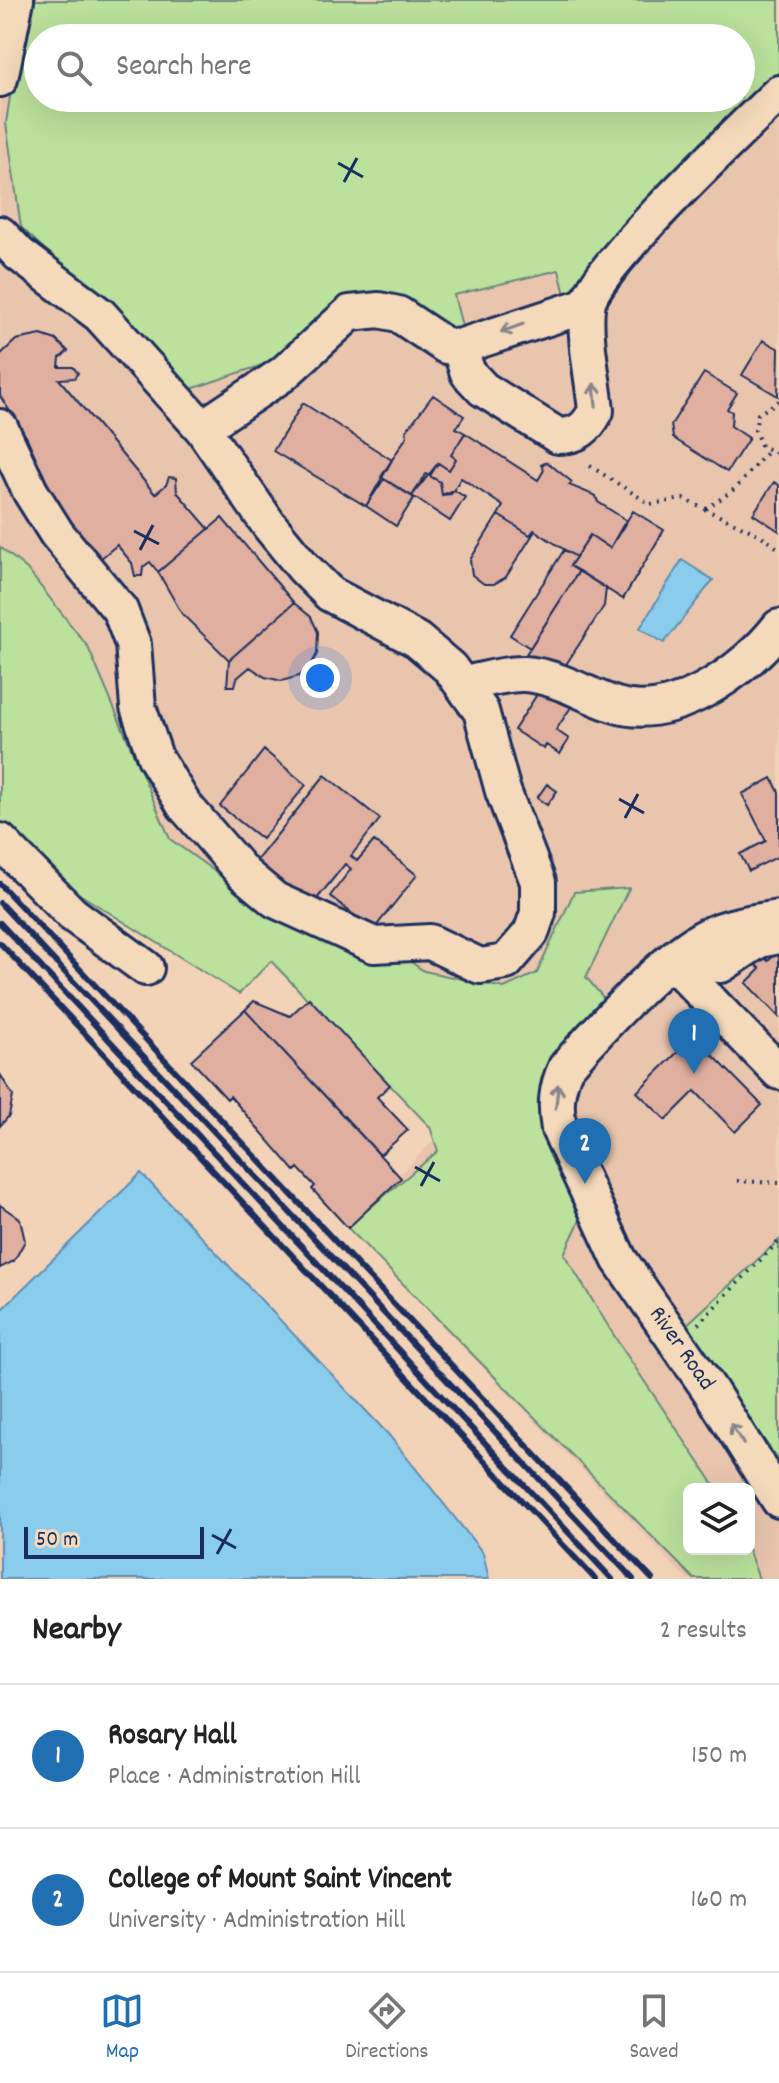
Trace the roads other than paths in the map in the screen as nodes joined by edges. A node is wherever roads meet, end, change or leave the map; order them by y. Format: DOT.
graph roads {
  1 [pos="16,0"];
  2 [pos="0,79"];
  3 [pos="779,93"];
  4 [pos="0,234"];
  5 [pos="587,305"];
  6 [pos="459,347"];
  7 [pos="0,427"];
  8 [pos="202,428"];
  9 [pos="779,627"];
  10 [pos="464,684"];
  11 [pos="0,841"];
  12 [pos="779,918"];
  13 [pos="779,936"];
  14 [pos="671,961"];
  15 [pos="146,968"];
  16 [pos="779,1072"];
  17 [pos="779,1500"];
  1 -- 2 [label="street"];
  3 -- 5 [label="street"];
  4 -- 8 [label="street"];
  5 -- 6 [label="street, one-way"];
  6 -- 5 [label="street, one-way"];
  6 -- 8 [label="street"];
  7 -- 10 [label="street"];
  8 -- 10 [label="street"];
  9 -- 10 [label="street"];
  11 -- 15 [label="street"];
  12 -- 14 [label="street, River Road"];
  13 -- 14 [label="street"];
  14 -- 16 [label="street"];
  17 -- 14 [label="street, River Road, one-way"];
}
